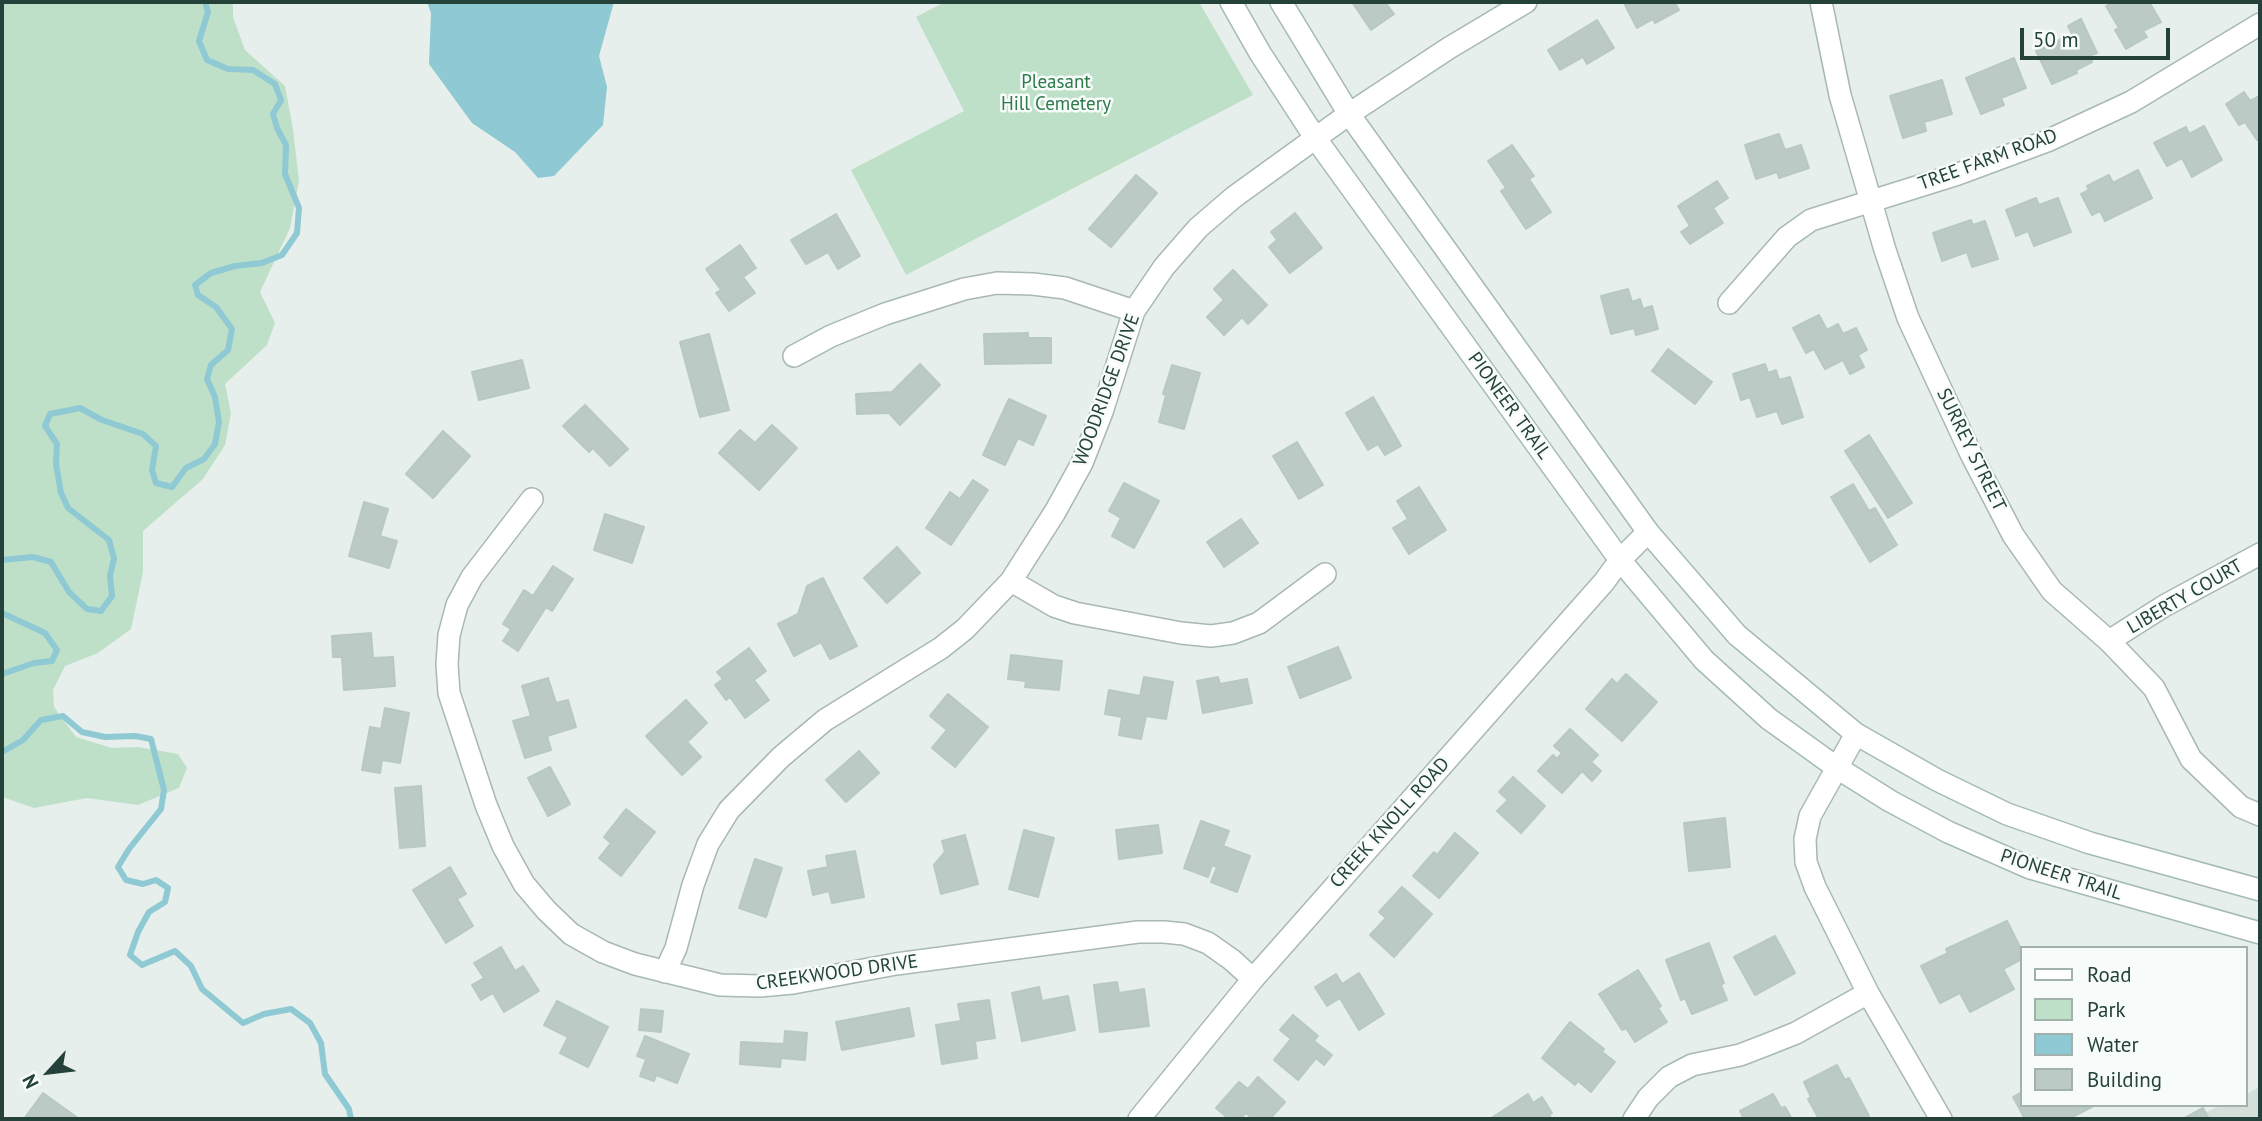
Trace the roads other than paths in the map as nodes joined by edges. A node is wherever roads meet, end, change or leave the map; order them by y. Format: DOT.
graph roads {
  1 [pos="1231,2"];
  2 [pos="1281,2"];
  3 [pos="1526,2"];
  4 [pos="1821,2"];
  5 [pos="2260,24"];
  6 [pos="1349,114"];
  7 [pos="1316,139"];
  8 [pos="1870,201"];
  9 [pos="1729,303"];
  10 [pos="1134,311"];
  11 [pos="794,356"];
  12 [pos="531,499"];
  13 [pos="1648,532"];
  14 [pos="2260,554"];
  15 [pos="1620,560"];
  16 [pos="1325,574"];
  17 [pos="1011,581"];
  18 [pos="2109,641"];
  19 [pos="1856,734"];
  20 [pos="1836,768"];
  21 [pos="2260,815"];
  22 [pos="2260,890"];
  23 [pos="2260,933"];
  24 [pos="665,972"];
  25 [pos="1253,979"];
  26 [pos="1868,993"];
  27 [pos="1139,1119"];
  28 [pos="1634,1119"];
  29 [pos="1941,1119"];
  1 -- 7 [label="street, PIONEER TRAIL"];
  2 -- 6 [label="street, PIONEER TRAIL"];
  3 -- 6 [label="street, WOODRIDGE DRIVE"];
  4 -- 8 [label="street, SURREY STREET"];
  5 -- 8 [label="street, TREE FARM ROAD"];
  6 -- 7 [label="street, WOODRIDGE DRIVE"];
  6 -- 13 [label="street, PIONEER TRAIL"];
  7 -- 10 [label="street, WOODRIDGE DRIVE"];
  7 -- 15 [label="street, PIONEER TRAIL"];
  8 -- 9 [label="street, TREE FARM ROAD"];
  8 -- 18 [label="street, SURREY STREET"];
  10 -- 11 [label="street"];
  10 -- 17 [label="street, WOODRIDGE DRIVE"];
  12 -- 24 [label="street, CREEKWOOD DRIVE"];
  13 -- 15 [label="street, CREEK KNOLL ROAD"];
  13 -- 19 [label="street, PIONEER TRAIL"];
  14 -- 18 [label="street, LIBERTY COURT"];
  15 -- 20 [label="street, PIONEER TRAIL"];
  15 -- 25 [label="street, CREEK KNOLL ROAD"];
  16 -- 17 [label="street"];
  17 -- 24 [label="street, WOODRIDGE DRIVE"];
  18 -- 21 [label="street, SURREY STREET"];
  19 -- 20 [label="street"];
  19 -- 22 [label="street, PIONEER TRAIL"];
  20 -- 23 [label="street, PIONEER TRAIL"];
  20 -- 26 [label="street"];
  24 -- 25 [label="street, CREEKWOOD DRIVE"];
  25 -- 27 [label="street, CREEK KNOLL ROAD"];
  26 -- 28 [label="street"];
  26 -- 29 [label="street"];
}
